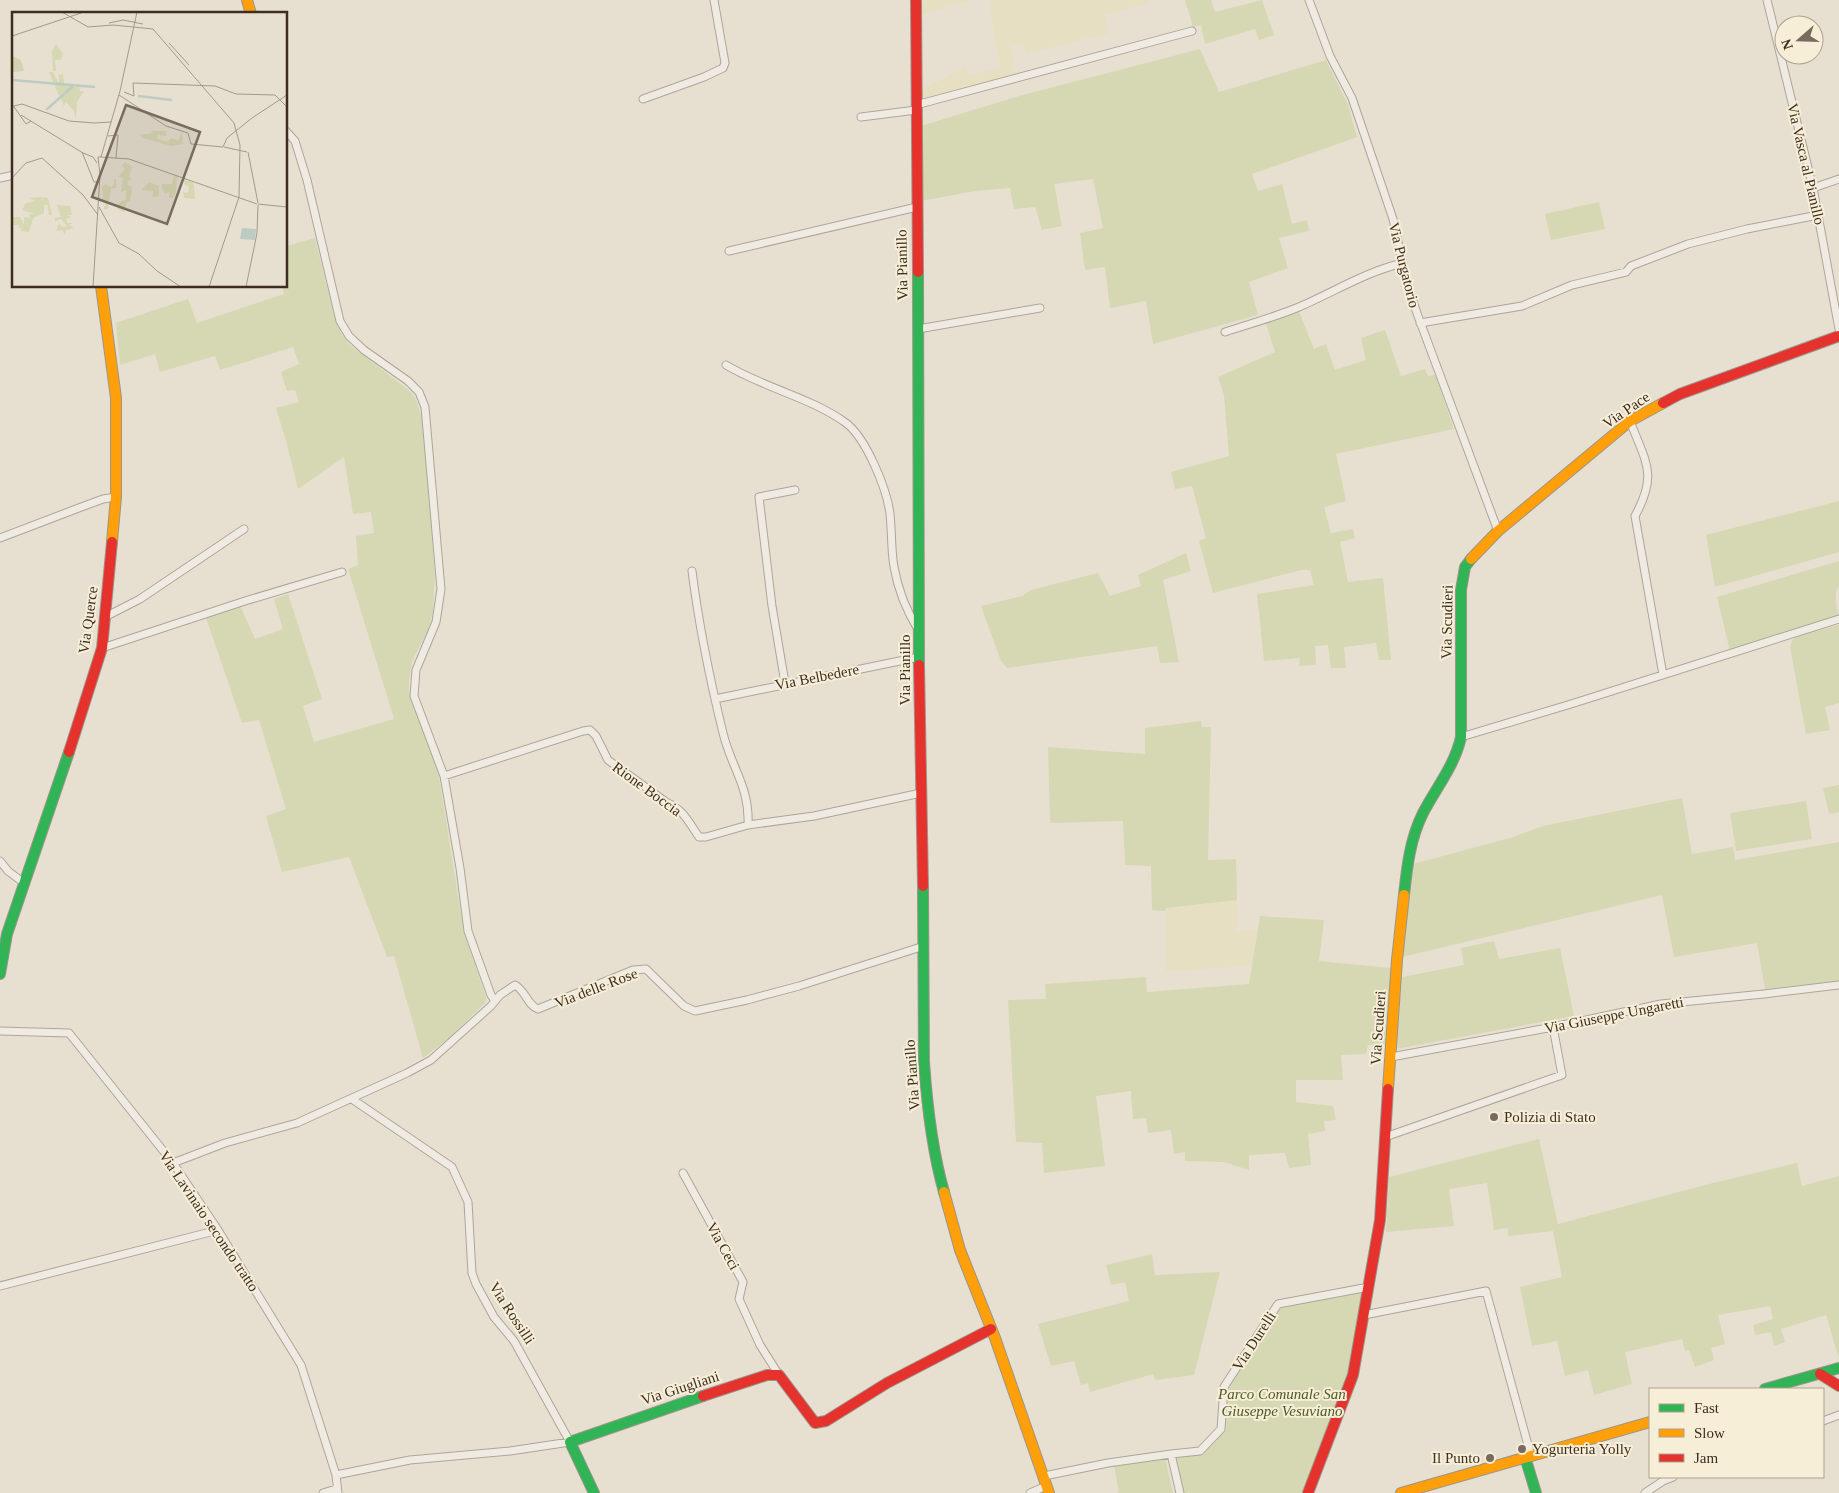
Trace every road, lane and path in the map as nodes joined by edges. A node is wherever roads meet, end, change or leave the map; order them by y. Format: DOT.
graph roads {
  1 [pos="714,0"];
  2 [pos="916,0"];
  3 [pos="1310,0"];
  4 [pos="1767,0"];
  5 [pos="1192,31"];
  6 [pos="643,99"];
  7 [pos="916,108"];
  8 [pos="861,117"];
  9 [pos="288,133"];
  10 [pos="1839,179"];
  11 [pos="1813,188"];
  12 [pos="917,207"];
  13 [pos="1818,215"];
  14 [pos="729,251"];
  15 [pos="1403,263"];
  16 [pos="101,288"];
  17 [pos="1040,308"];
  18 [pos="1420,322"];
  19 [pos="918,328"];
  20 [pos="1839,329"];
  21 [pos="1225,332"];
  22 [pos="1839,336"];
  23 [pos="726,365"];
  24 [pos="1630,421"];
  25 [pos="795,490"];
  26 [pos="116,496"];
  27 [pos="244,529"];
  28 [pos="1498,530"];
  29 [pos="0,538"];
  30 [pos="1465,568"];
  31 [pos="692,571"];
  32 [pos="342,572"];
  33 [pos="106,617"];
  34 [pos="1839,619"];
  35 [pos="919,631"];
  36 [pos="102,648"];
  37 [pos="919,657"];
  38 [pos="1662,675"];
  39 [pos="785,683"];
  40 [pos="716,699"];
  41 [pos="1461,737"];
  42 [pos="444,776"];
  43 [pos="921,793"];
  44 [pos="748,825"];
  45 [pos="0,862"];
  46 [pos="24,883"];
  47 [pos="924,946"];
  48 [pos="0,974"];
  49 [pos="1839,985"];
  50 [pos="495,1001"];
  51 [pos="1553,1027"];
  52 [pos="0,1031"];
  53 [pos="1390,1058"];
  54 [pos="352,1098"];
  55 [pos="1385,1137"];
  56 [pos="172,1162"];
  57 [pos="683,1172"];
  58 [pos="218,1230"];
  59 [pos="0,1286"];
  60 [pos="1369,1287"];
  61 [pos="1364,1314"];
  62 [pos="990,1330"];
  63 [pos="1839,1368"];
  64 [pos="1820,1374"];
  65 [pos="779,1375"];
  66 [pos="1839,1386"];
  67 [pos="1768,1388"];
  68 [pos="1839,1415"];
  69 [pos="1824,1421"];
  70 [pos="1649,1422"];
  71 [pos="570,1442"];
  72 [pos="1171,1454"];
  73 [pos="1528,1457"];
  74 [pos="336,1475"];
  75 [pos="1670,1478"];
  76 [pos="1046,1485"];
  77 [pos="337,1491"];
  78 [pos="323,1493"];
  79 [pos="594,1493"];
  80 [pos="1030,1493"];
  81 [pos="1180,1493"];
  82 [pos="1308,1493"];
  83 [pos="1401,1493"];
  84 [pos="1536,1493"];
  85 [pos="1645,1493"];
  1 -- 6 [label="street"];
  2 -- 7 [label="street, Via Pianillo"];
  3 -- 15 [label="street, Via Purgatorio"];
  4 -- 11 [label="street, Via Vasca al Pianillo"];
  5 -- 7 [label="street"];
  7 -- 8 [label="street"];
  7 -- 12 [label="street, Via Pianillo"];
  9 -- 42 [label="street"];
  10 -- 11 [label="street"];
  11 -- 13 [label="street, Via Vasca al Pianillo"];
  12 -- 14 [label="street"];
  12 -- 19 [label="street, Via Pianillo"];
  13 -- 18 [label="street"];
  13 -- 20 [label="street, Via Vasca al Pianillo"];
  15 -- 18 [label="street, Via Purgatorio"];
  15 -- 21 [label="street"];
  16 -- 26 [label="street, Via Querce"];
  17 -- 19 [label="street"];
  18 -- 28 [label="street, Via Purgatorio"];
  19 -- 35 [label="street, Via Pianillo"];
  22 -- 24 [label="street, Via Pace"];
  23 -- 35 [label="street"];
  24 -- 28 [label="street, Via Pace"];
  24 -- 38 [label="street"];
  25 -- 39 [label="street"];
  26 -- 29 [label="street"];
  26 -- 33 [label="street, Via Querce"];
  27 -- 33 [label="street"];
  28 -- 30 [label="street, Via Pace"];
  30 -- 41 [label="street, Via Scudieri"];
  31 -- 40 [label="street"];
  32 -- 36 [label="street"];
  33 -- 36 [label="street, Via Querce"];
  34 -- 38 [label="street"];
  35 -- 37 [label="street, Via Pianillo"];
  36 -- 46 [label="street, Via Querce"];
  37 -- 39 [label="street, Via Belbedere"];
  37 -- 43 [label="street, Via Pianillo"];
  38 -- 41 [label="street"];
  39 -- 40 [label="street, Via Belbedere"];
  40 -- 44 [label="street"];
  41 -- 53 [label="street, Via Scudieri"];
  42 -- 44 [label="street, Rione Boccia"];
  42 -- 50 [label="street"];
  43 -- 44 [label="street, Rione Boccia"];
  43 -- 47 [label="street, Via Pianillo"];
  45 -- 46 [label="street"];
  46 -- 48 [label="street, Via Querce"];
  47 -- 50 [label="street, Via delle Rose"];
  47 -- 62 [label="street, Via Pianillo"];
  49 -- 51 [label="street, Via Giuseppe Ungaretti"];
  50 -- 54 [label="street, Via delle Rose"];
  51 -- 53 [label="street, Via Giuseppe Ungaretti"];
  51 -- 55 [label="street"];
  52 -- 56 [label="street, Via Lavinaio secondo tratto"];
  53 -- 55 [label="street, Via Scudieri"];
  54 -- 56 [label="street, Via delle Rose"];
  54 -- 71 [label="street, Via Rossilli"];
  55 -- 60 [label="street, Via Scudieri"];
  56 -- 58 [label="street, Via Lavinaio secondo tratto"];
  57 -- 65 [label="street, Via Ceci"];
  58 -- 59 [label="street"];
  58 -- 74 [label="street, Via Lavinaio secondo tratto"];
  60 -- 61 [label="street, Via Scudieri"];
  60 -- 72 [label="street, Via Durelli"];
  61 -- 73 [label="street"];
  61 -- 82 [label="street, Via Scudieri"];
  62 -- 65 [label="street"];
  62 -- 76 [label="street, Via Pianillo"];
  63 -- 64 [label="street"];
  64 -- 66 [label="street"];
  64 -- 67 [label="street"];
  65 -- 71 [label="street, Via Giugliani"];
  68 -- 69 [label="street"];
  70 -- 73 [label="street"];
  71 -- 74 [label="street, Via Giugliani"];
  71 -- 79 [label="street, Via Rossilli"];
  72 -- 76 [label="street, Via Durelli"];
  72 -- 81 [label="street"];
  73 -- 83 [label="street"];
  73 -- 84 [label="street"];
  74 -- 77 [label="street, Via Lavinaio secondo tratto"];
  75 -- 85 [label="street"];
  76 -- 80 [label="street, Via Durelli"];
  77 -- 78 [label="street"];
}
